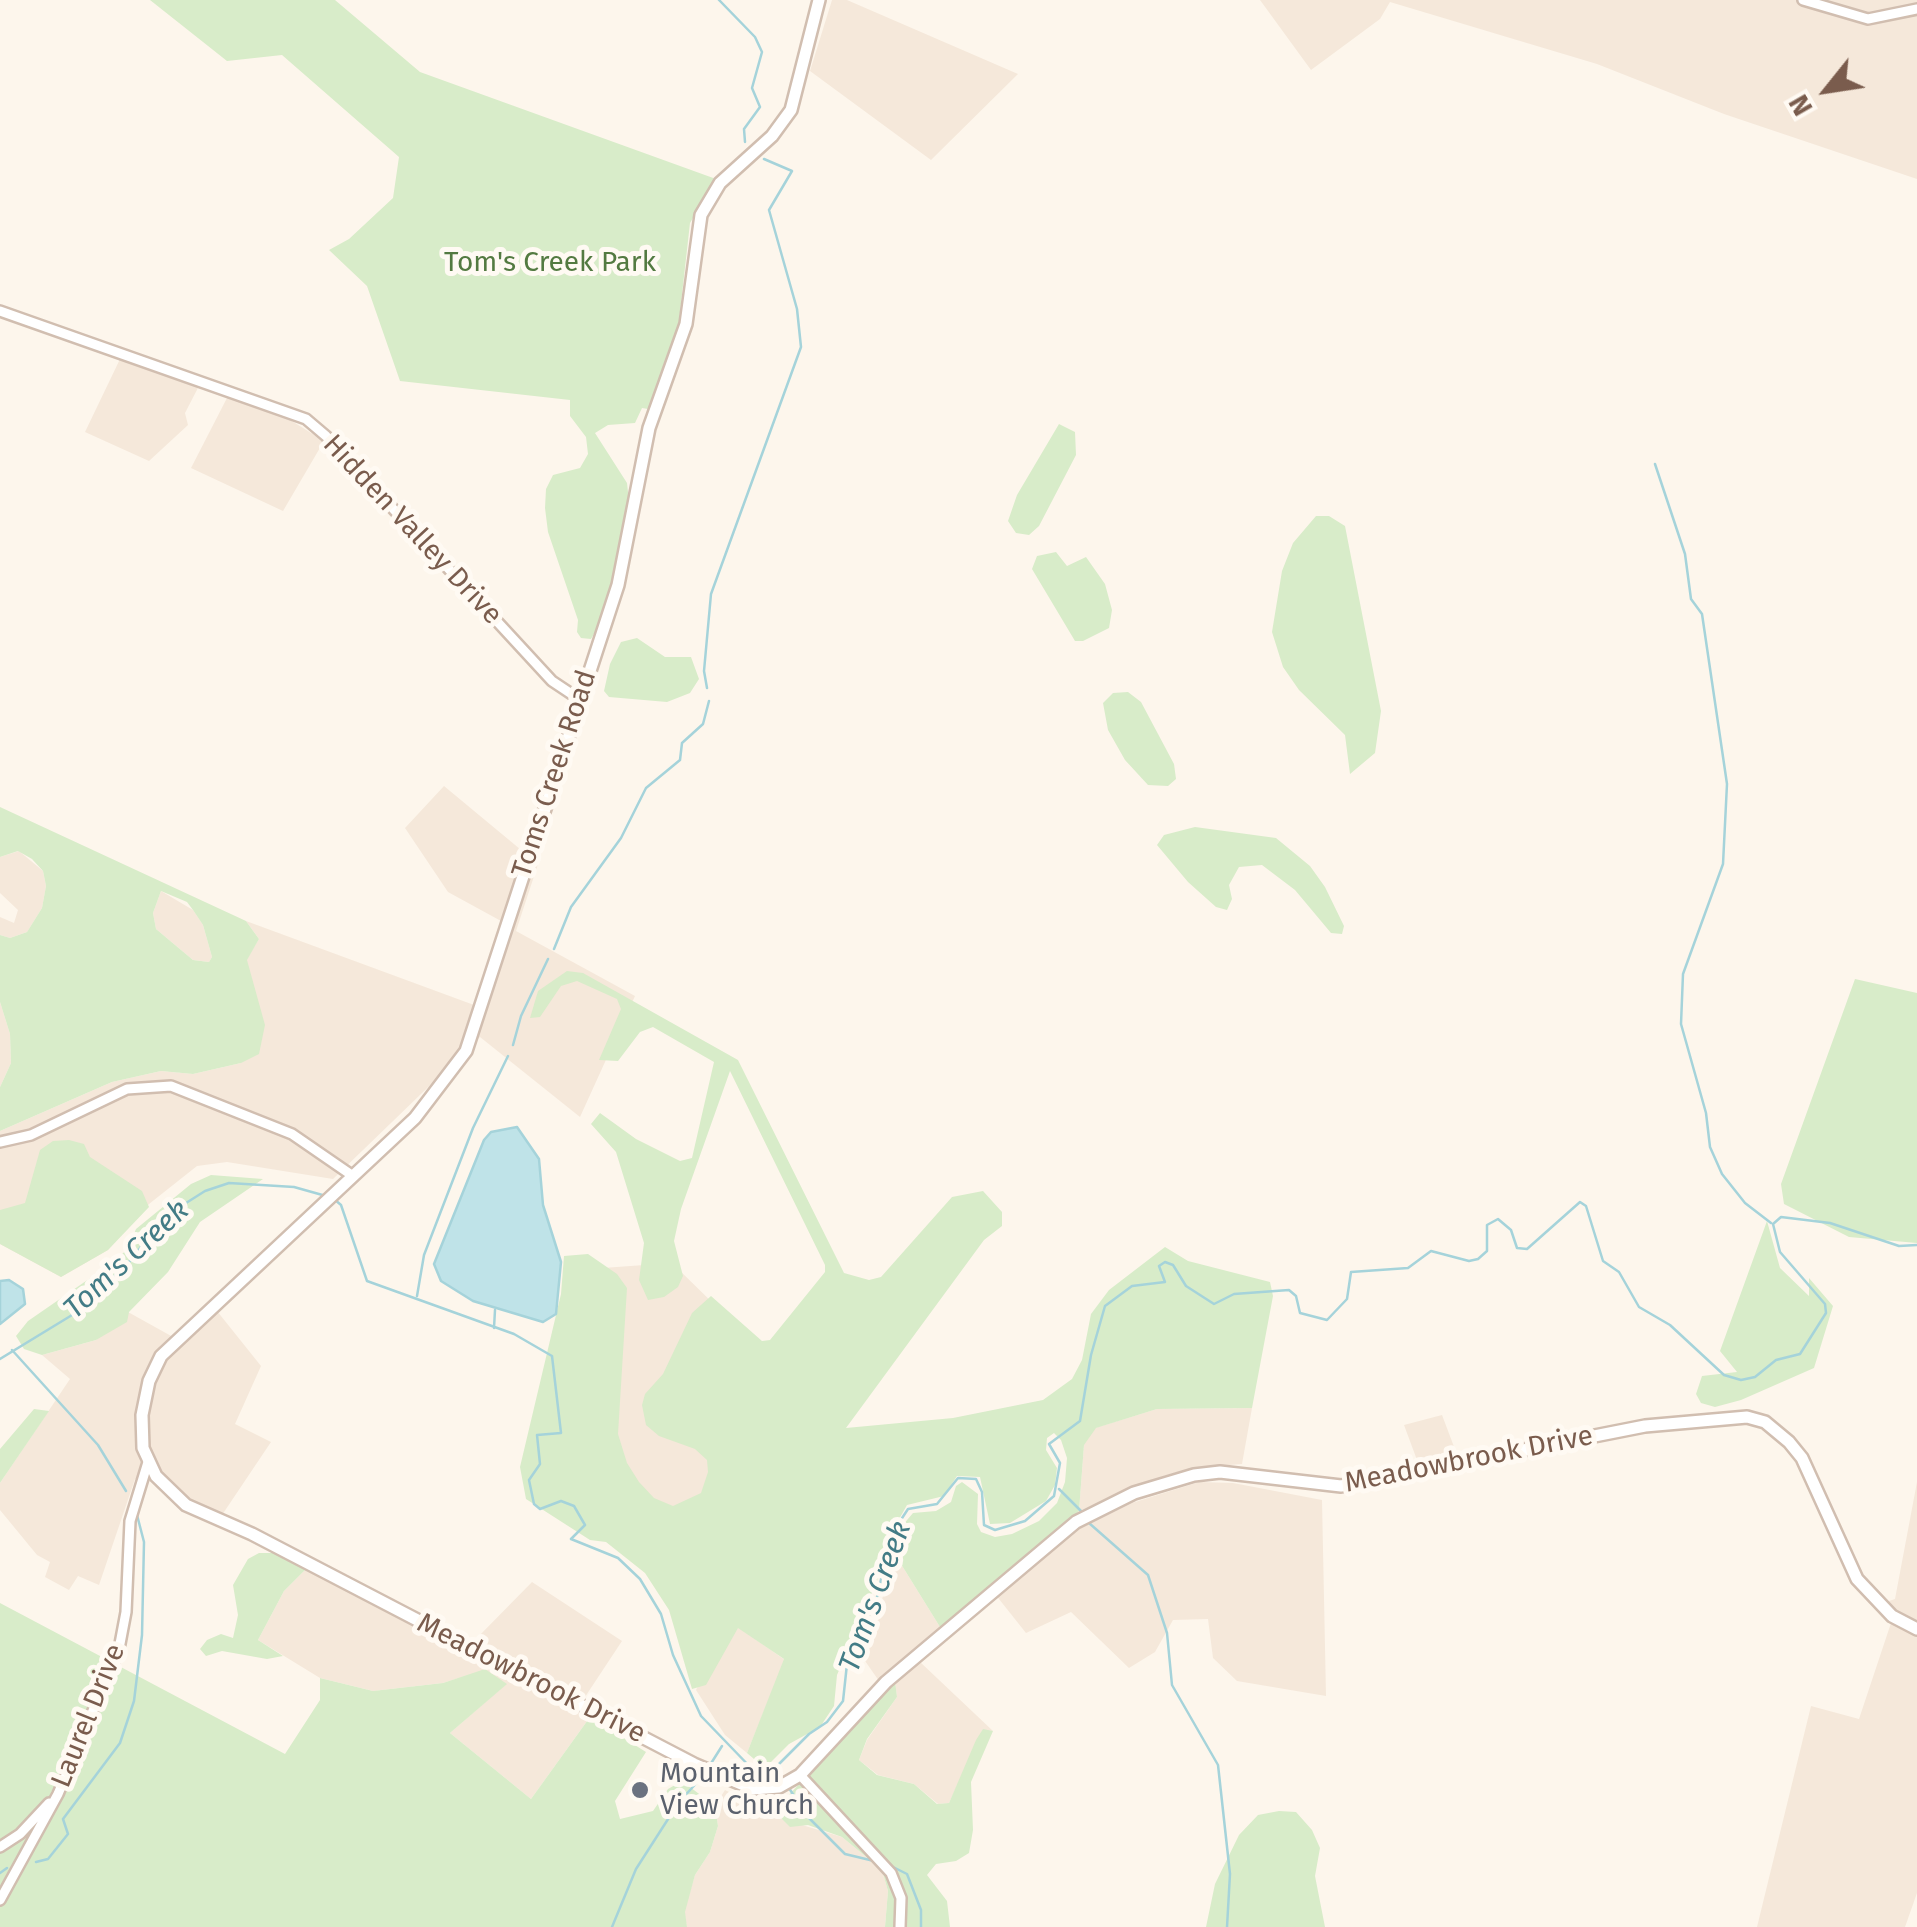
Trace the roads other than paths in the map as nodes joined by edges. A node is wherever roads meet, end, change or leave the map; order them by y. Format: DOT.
graph roads {
  1 [pos="818,0"];
  2 [pos="1802,0"];
  3 [pos="1917,10"];
  4 [pos="0,311"];
  5 [pos="579,699"];
  6 [pos="0,1142"];
  7 [pos="353,1176"];
  8 [pos="148,1462"];
  9 [pos="1917,1629"];
  10 [pos="800,1775"];
  11 [pos="58,1794"];
  12 [pos="0,1847"];
  13 [pos="0,1900"];
  14 [pos="900,1927"];
  1 -- 5 [label="street, Toms Creek Road"];
  2 -- 3 [label="street"];
  4 -- 5 [label="street, Hidden Valley Drive"];
  5 -- 7 [label="street, Toms Creek Road"];
  6 -- 7 [label="street"];
  7 -- 8 [label="street, Toms Creek Road"];
  8 -- 10 [label="street, Meadowbrook Drive"];
  8 -- 11 [label="street, Laurel Drive"];
  9 -- 10 [label="street, Meadowbrook Drive"];
  10 -- 14 [label="street"];
  11 -- 12 [label="street"];
  11 -- 13 [label="street, Laurel Drive"];
}
